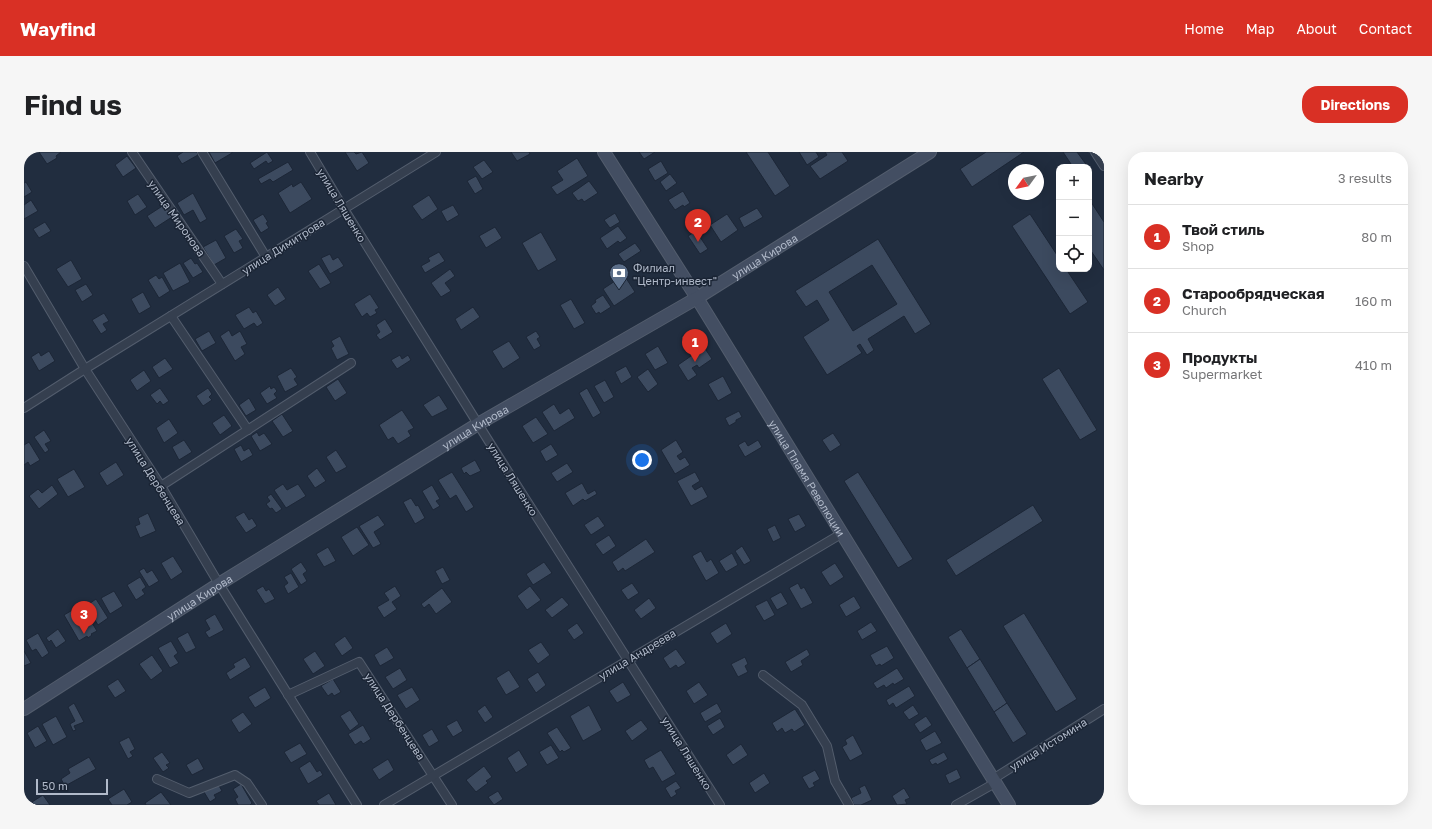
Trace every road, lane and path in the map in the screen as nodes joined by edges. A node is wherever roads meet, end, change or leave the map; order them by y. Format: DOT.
graph roads {
  1 [pos="132,152"];
  2 [pos="202,152"];
  3 [pos="310,152"];
  4 [pos="436,152"];
  5 [pos="604,152"];
  6 [pos="930,152"];
  7 [pos="1095,152"];
  8 [pos="1104,166"];
  9 [pos="344,209"];
  10 [pos="266,257"];
  11 [pos="24,266"];
  12 [pos="222,284"];
  13 [pos="697,298"];
  14 [pos="171,316"];
  15 [pos="351,363"];
  16 [pos="85,369"];
  17 [pos="24,408"];
  18 [pos="478,424"];
  19 [pos="248,430"];
  20 [pos="161,486"];
  21 [pos="841,534"];
  22 [pos="219,584"];
  23 [pos="627,660"];
  24 [pos="763,675"];
  25 [pos="288,695"];
  26 [pos="24,709"];
  27 [pos="1104,710"];
  28 [pos="433,776"];
  29 [pos="157,779"];
  30 [pos="994,781"];
  31 [pos="262,805"];
  32 [pos="357,805"];
  33 [pos="384,805"];
  34 [pos="452,805"];
  35 [pos="720,805"];
  36 [pos="849,805"];
  37 [pos="956,805"];
  38 [pos="1009,805"];
  1 -- 12 [label="street, улица Миронова"];
  2 -- 10 [label="street"];
  3 -- 9 [label="street, улица Ляшенко"];
  4 -- 9 [label="street, улица Димитрова"];
  5 -- 13 [label="main road, улица Пламя Революции"];
  6 -- 13 [label="main road, улица Кирова"];
  7 -- 8 [label="street"];
  9 -- 10 [label="street, улица Димитрова"];
  9 -- 18 [label="street, улица Ляшенко"];
  10 -- 12 [label="street, улица Димитрова"];
  11 -- 16 [label="street, улица Дербенцева"];
  12 -- 14 [label="street, улица Димитрова"];
  13 -- 18 [label="main road, улица Кирова"];
  13 -- 21 [label="main road, улица Пламя Революции"];
  14 -- 16 [label="street, улица Димитрова"];
  14 -- 19 [label="street"];
  15 -- 19 [label="street"];
  16 -- 17 [label="street, улица Димитрова"];
  16 -- 20 [label="street, улица Дербенцева"];
  18 -- 22 [label="main road, улица Кирова"];
  18 -- 23 [label="street, улица Ляшенко"];
  19 -- 20 [label="street"];
  20 -- 22 [label="street, улица Дербенцева"];
  21 -- 23 [label="street, улица Андреева"];
  21 -- 30 [label="main road, улица Пламя Революции"];
  22 -- 25 [label="street, улица Дербенцева"];
  22 -- 26 [label="main road, улица Кирова"];
  23 -- 28 [label="street, улица Андреева"];
  23 -- 35 [label="street, улица Ляшенко"];
  24 -- 36 [label="street"];
  25 -- 28 [label="street, улица Дербенцева"];
  25 -- 32 [label="street, улица Дербенцева"];
  27 -- 30 [label="street, улица Истомина"];
  28 -- 33 [label="street, улица Андреева"];
  28 -- 34 [label="street"];
  29 -- 31 [label="street"];
  30 -- 37 [label="street, улица Истомина"];
  30 -- 38 [label="main road, улица Пламя Революции"];
}
